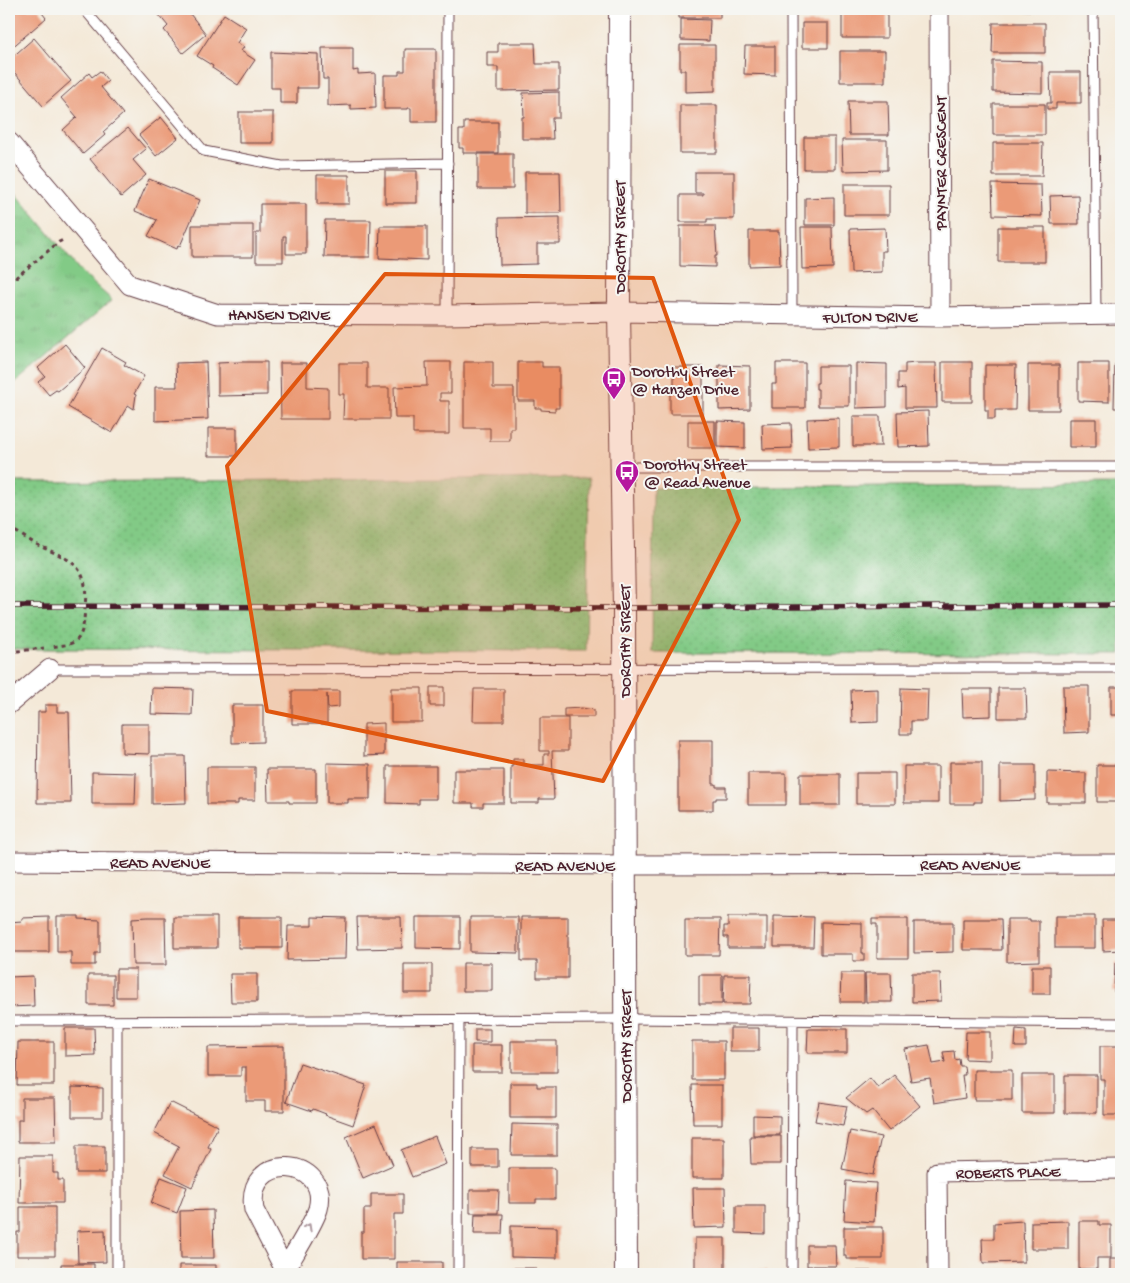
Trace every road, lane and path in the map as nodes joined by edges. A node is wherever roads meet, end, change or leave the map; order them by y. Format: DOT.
graph roads {
  1 [pos="84,9"];
  2 [pos="448,9"];
  3 [pos="620,9"];
  4 [pos="791,9"];
  5 [pos="939,9"];
  6 [pos="1093,9"];
  7 [pos="9,142"];
  8 [pos="448,163"];
  9 [pos="83,230"];
  10 [pos="9,283"];
  11 [pos="619,312"];
  12 [pos="1096,314"];
  13 [pos="1121,314"];
  14 [pos="447,315"];
  15 [pos="792,316"];
  16 [pos="940,317"];
  17 [pos="622,467"];
  18 [pos="1121,467"];
  19 [pos="9,527"];
  20 [pos="9,652"];
  21 [pos="625,668"];
  22 [pos="1121,668"];
  23 [pos="50,669"];
  24 [pos="9,704"];
  25 [pos="9,861"];
  26 [pos="1121,864"];
  27 [pos="625,865"];
  28 [pos="625,1018"];
  29 [pos="459,1020"];
  30 [pos="793,1020"];
  31 [pos="9,1021"];
  32 [pos="117,1021"];
  33 [pos="1121,1022"];
  34 [pos="1121,1169"];
  35 [pos="285,1272"];
  36 [pos="117,1274"];
  37 [pos="458,1274"];
  38 [pos="626,1274"];
  39 [pos="792,1274"];
  40 [pos="938,1274"];
  1 -- 8 [label="lane"];
  2 -- 8 [label="lane"];
  3 -- 11 [label="street, DOROTHY STREET"];
  4 -- 15 [label="lane"];
  5 -- 16 [label="street, PAYNTER CRESCENT"];
  6 -- 12 [label="lane"];
  7 -- 9 [label="street, HANSEN DRIVE"];
  8 -- 14 [label="lane"];
  9 -- 10 [label="path"];
  9 -- 14 [label="street, HANSEN DRIVE"];
  11 -- 14 [label="street, HANSEN DRIVE"];
  11 -- 15 [label="street, FULTON DRIVE"];
  11 -- 17 [label="street, DOROTHY STREET"];
  12 -- 13 [label="street, FULTON DRIVE"];
  12 -- 16 [label="street, FULTON DRIVE"];
  15 -- 16 [label="street, FULTON DRIVE"];
  17 -- 18 [label="lane"];
  17 -- 21 [label="street, DOROTHY STREET"];
  19 -- 20 [label="path"];
  21 -- 22 [label="lane"];
  21 -- 23 [label="lane"];
  21 -- 27 [label="street, DOROTHY STREET"];
  23 -- 24 [label="street"];
  25 -- 27 [label="street, READ AVENUE"];
  26 -- 27 [label="street, READ AVENUE"];
  27 -- 28 [label="street, DOROTHY STREET"];
  28 -- 29 [label="lane"];
  28 -- 30 [label="lane"];
  28 -- 38 [label="street, DOROTHY STREET"];
  29 -- 32 [label="lane"];
  29 -- 37 [label="lane"];
  30 -- 33 [label="lane"];
  30 -- 39 [label="lane"];
  31 -- 32 [label="lane"];
  32 -- 36 [label="lane"];
  34 -- 40 [label="street, ROBERTS PLACE"];
  35 -- 35 [label="street, one-way"];
}
